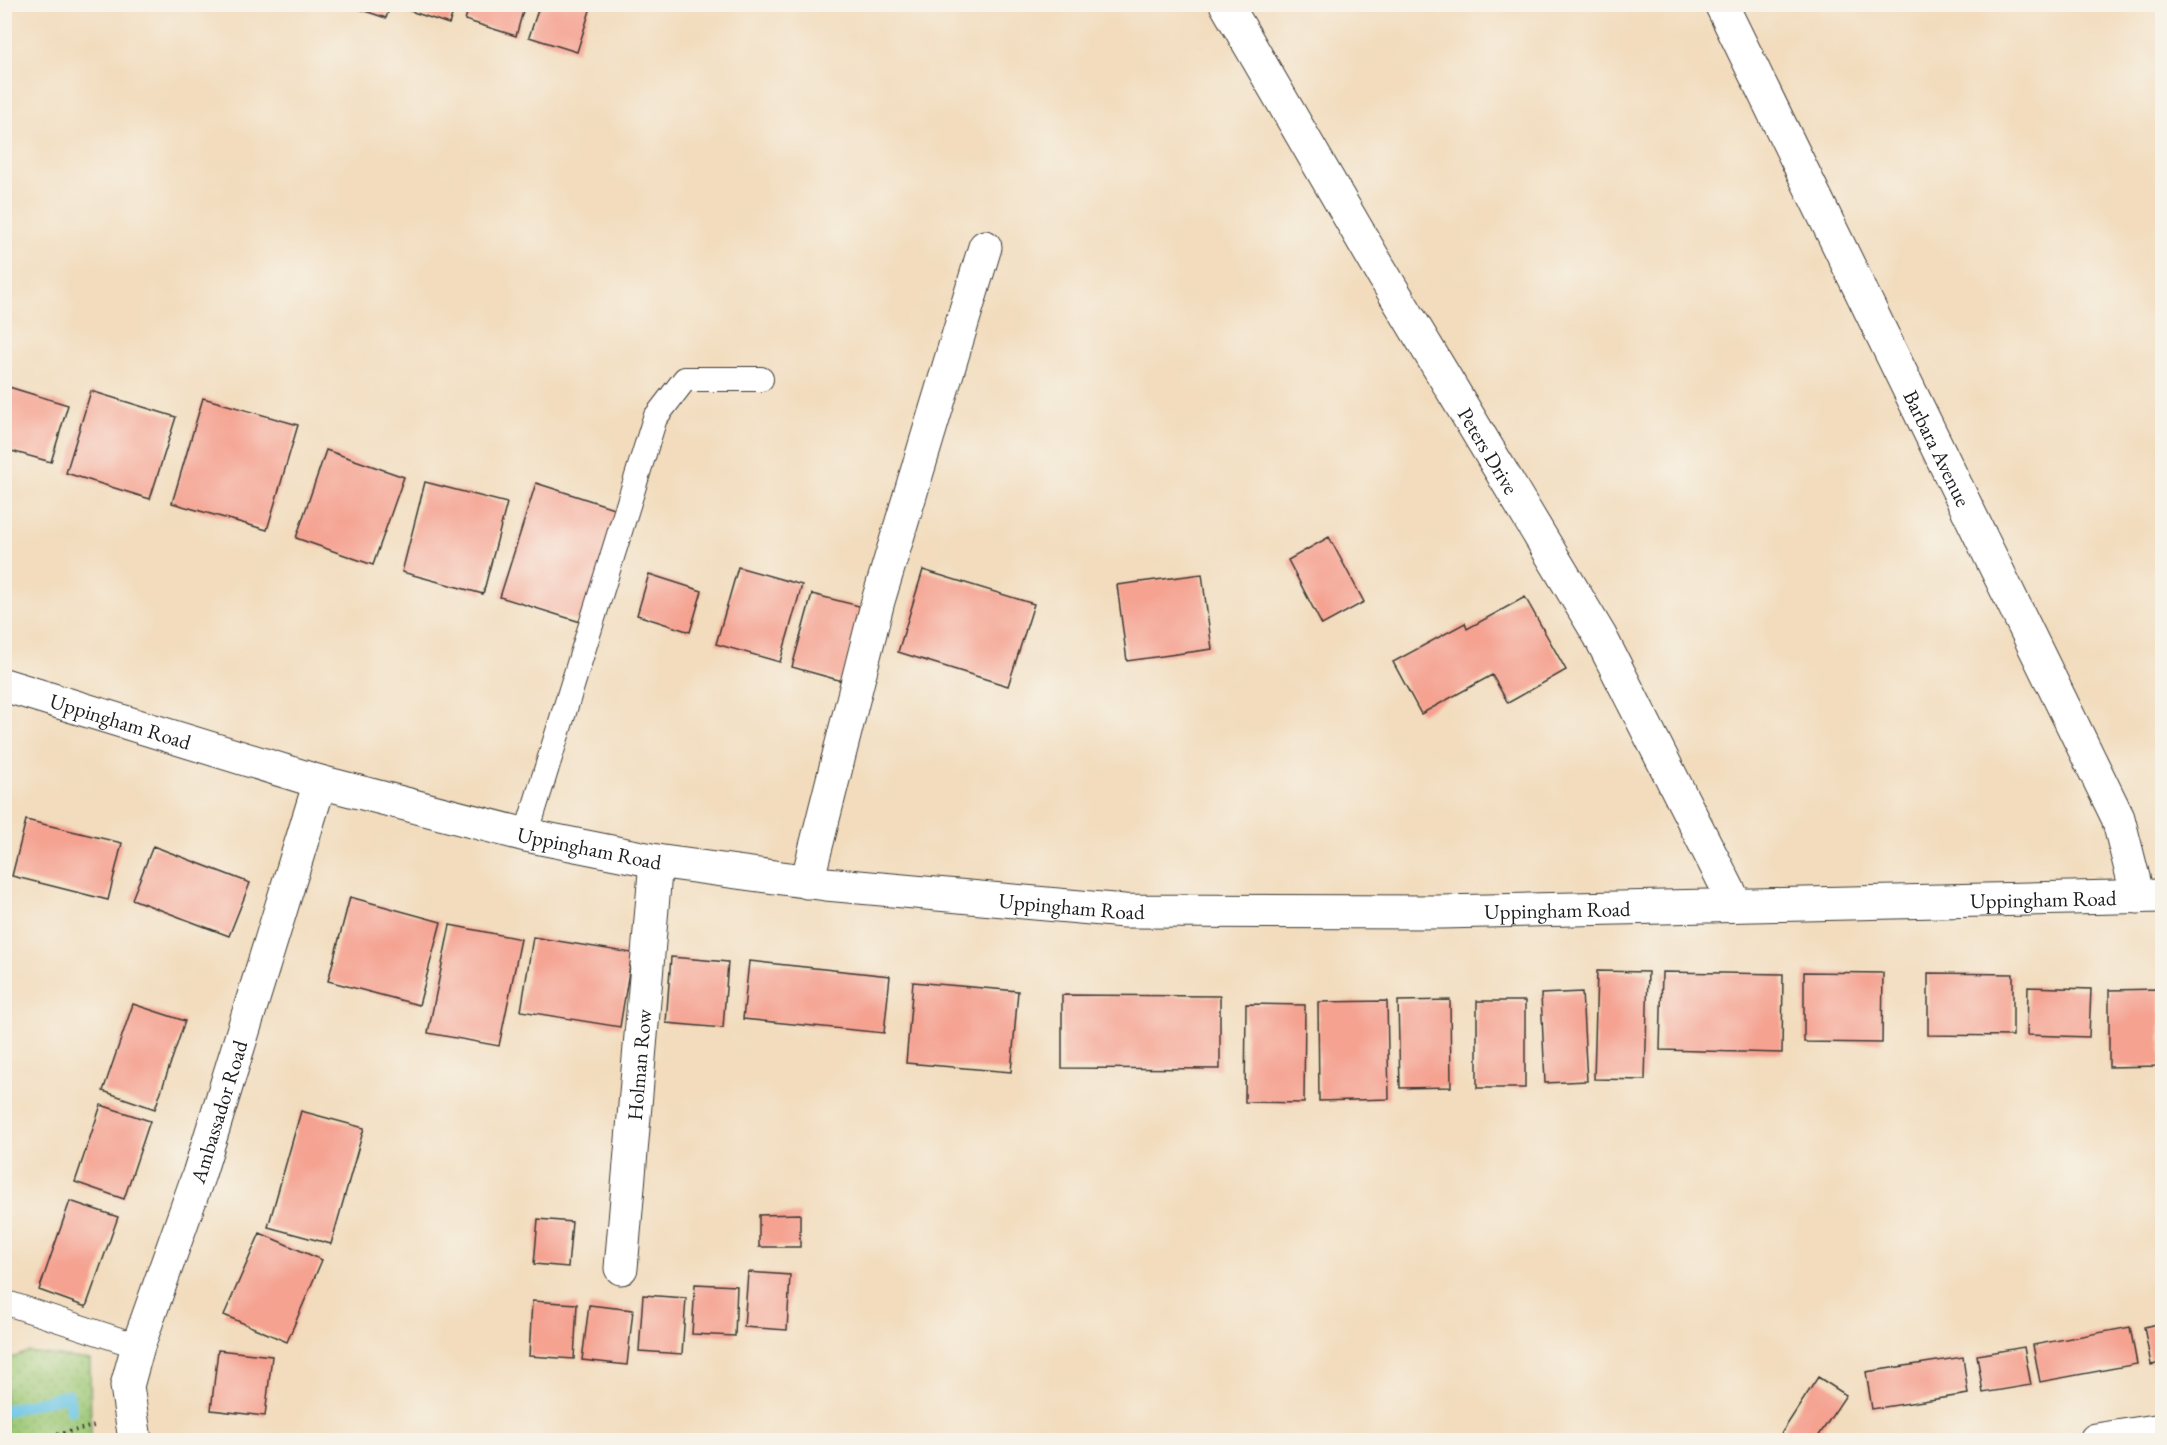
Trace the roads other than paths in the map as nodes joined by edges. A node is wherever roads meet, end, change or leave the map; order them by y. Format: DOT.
graph roads {
  1 [pos="1226,4"];
  2 [pos="1721,4"];
  3 [pos="985,247"];
  4 [pos="761,379"];
  5 [pos="4,685"];
  6 [pos="320,782"];
  7 [pos="526,835"];
  8 [pos="656,861"];
  9 [pos="807,882"];
  10 [pos="2150,897"];
  11 [pos="1736,905"];
  12 [pos="621,1268"];
  13 [pos="4,1302"];
  14 [pos="138,1346"];
  15 [pos="133,1429"];
  16 [pos="2163,1430"];
  17 [pos="2096,1440"];
  1 -- 11 [label="main road, Peters Drive"];
  2 -- 10 [label="main road, Barbara Avenue"];
  3 -- 9 [label="main road"];
  4 -- 7 [label="lane"];
  5 -- 6 [label="main road, Uppingham Road"];
  6 -- 7 [label="main road, Uppingham Road"];
  6 -- 14 [label="main road, Ambassador Road"];
  7 -- 8 [label="main road, Uppingham Road"];
  8 -- 9 [label="main road, Uppingham Road"];
  8 -- 12 [label="main road, Holman Row"];
  9 -- 11 [label="main road, Uppingham Road"];
  10 -- 11 [label="main road, Uppingham Road"];
  13 -- 14 [label="lane"];
  14 -- 15 [label="main road, Ambassador Road"];
  16 -- 17 [label="main road"];
}
